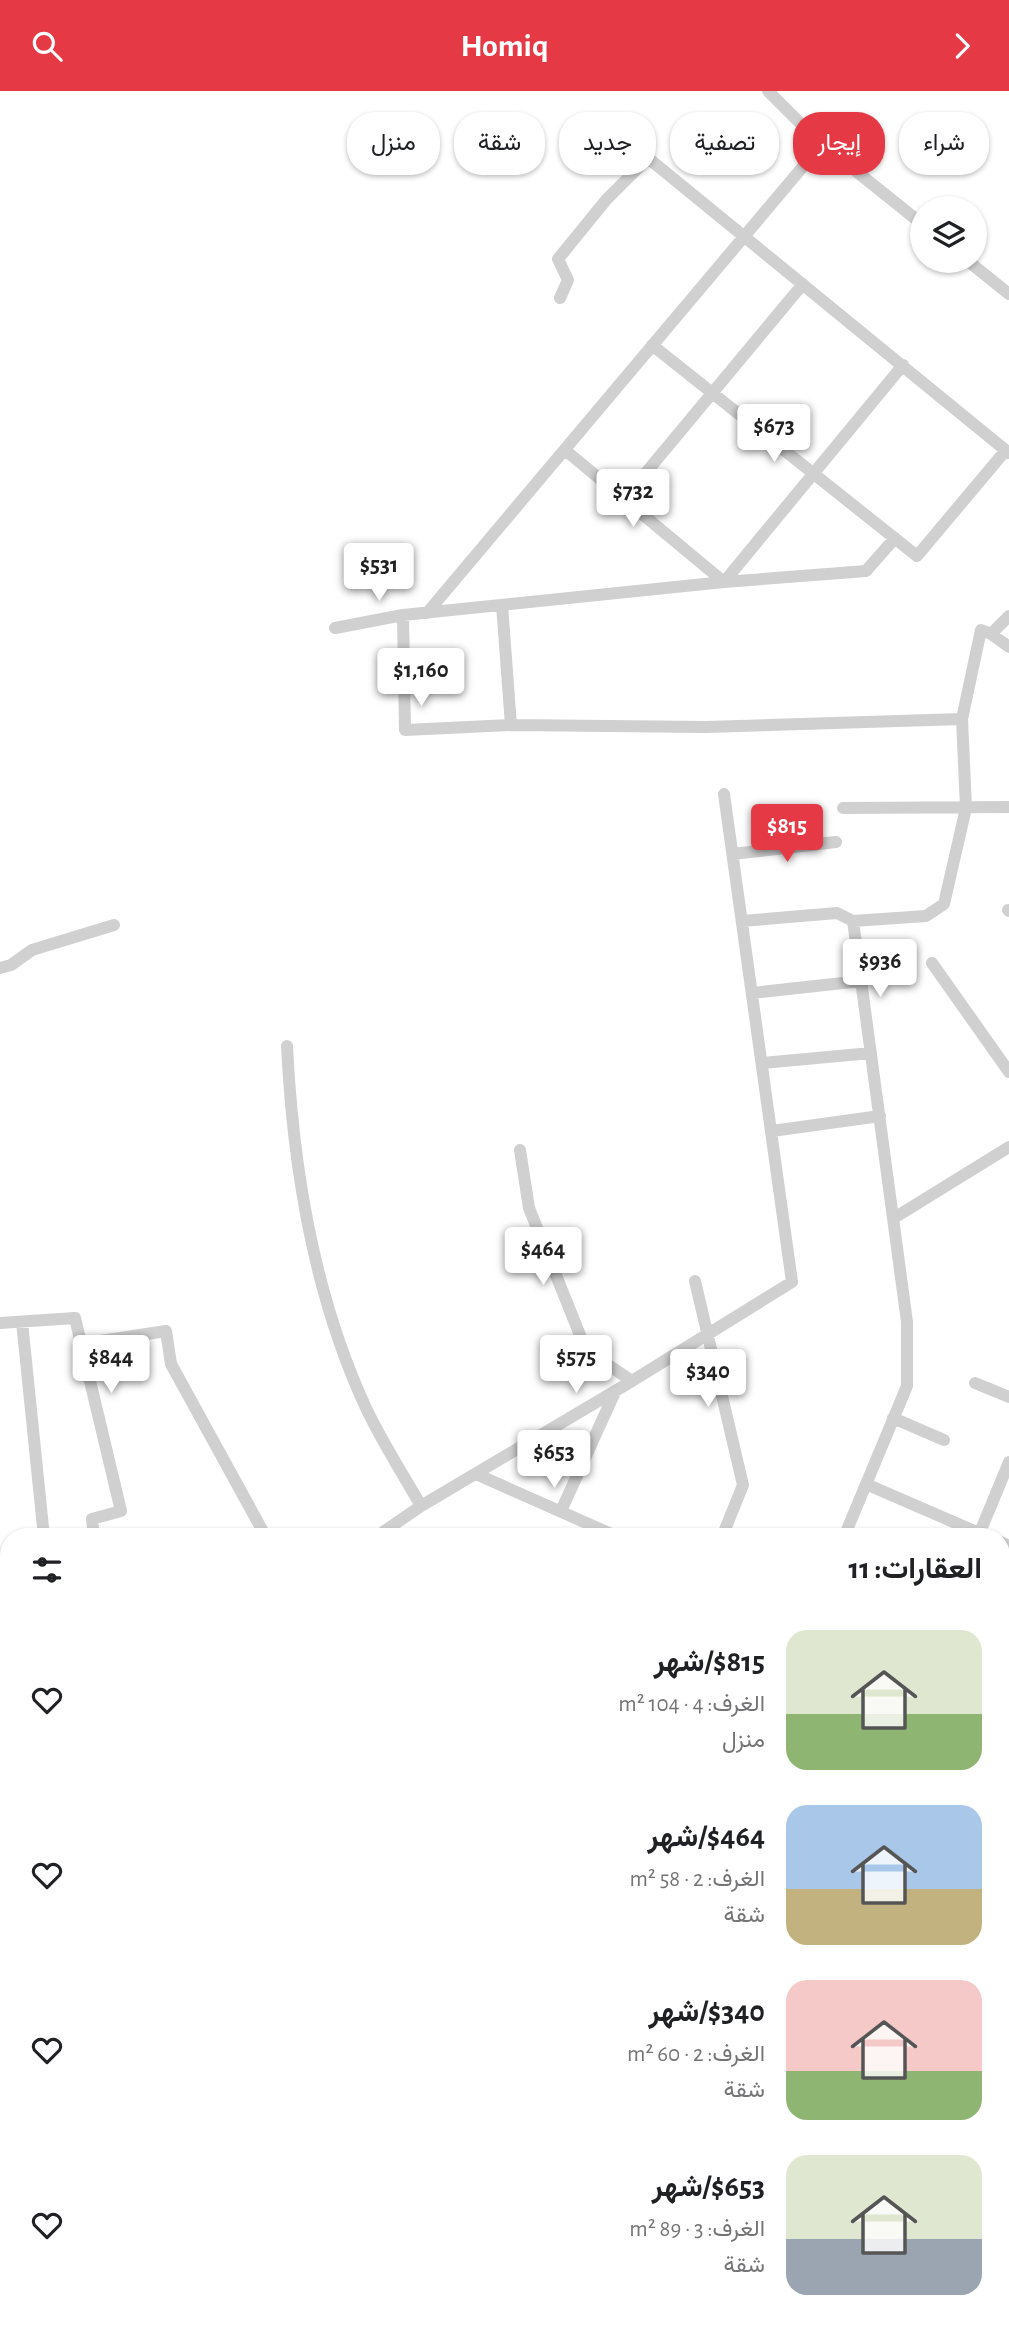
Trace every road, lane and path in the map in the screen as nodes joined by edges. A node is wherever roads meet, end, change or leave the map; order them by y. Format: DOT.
graph roads {
  1 [pos="768,91"];
  2 [pos="793,116"];
  3 [pos="796,175"];
  4 [pos="861,175"];
  5 [pos="910,214"];
  6 [pos="745,236"];
  7 [pos="983,273"];
  8 [pos="803,284"];
  9 [pos="1009,293"];
  10 [pos="560,298"];
  11 [pos="653,345"];
  12 [pos="903,365"];
  13 [pos="712,393"];
  14 [pos="565,450"];
  15 [pos="1007,451"];
  16 [pos="813,474"];
  17 [pos="624,499"];
  18 [pos="895,538"];
  19 [pos="723,582"];
  20 [pos="502,605"];
  21 [pos="427,613"];
  22 [pos="403,615"];
  23 [pos="1009,616"];
  24 [pos="335,628"];
  25 [pos="991,634"];
  26 [pos="1009,647"];
  27 [pos="962,719"];
  28 [pos="511,725"];
  29 [pos="724,794"];
  30 [pos="1009,807"];
  31 [pos="843,808"];
  32 [pos="966,808"];
  33 [pos="836,842"];
  34 [pos="733,854"];
  35 [pos="742,921"];
  36 [pos="853,921"];
  37 [pos="114,925"];
  38 [pos="932,963"];
  39 [pos="0,968"];
  40 [pos="861,981"];
  41 [pos="752,993"];
  42 [pos="287,1046"];
  43 [pos="871,1053"];
  44 [pos="762,1063"];
  45 [pos="1009,1072"];
  46 [pos="880,1116"];
  47 [pos="772,1131"];
  48 [pos="1009,1147"];
  49 [pos="520,1150"];
  50 [pos="894,1219"];
  51 [pos="695,1281"];
  52 [pos="22,1322"];
  53 [pos="0,1323"];
  54 [pos="707,1335"];
  55 [pos="81,1344"];
  56 [pos="632,1381"];
  57 [pos="975,1383"];
  58 [pos="615,1392"];
  59 [pos="1009,1397"];
  60 [pos="893,1418"];
  61 [pos="944,1440"];
  62 [pos="1009,1462"];
  63 [pos="476,1474"];
  64 [pos="866,1484"];
  65 [pos="421,1506"];
  66 [pos="561,1511"];
  67 [pos="43,1528"];
  68 [pos="93,1528"];
  69 [pos="261,1528"];
  70 [pos="389,1528"];
  71 [pos="598,1528"];
  72 [pos="726,1528"];
  73 [pos="848,1528"];
  74 [pos="965,1528"];
  75 [pos="984,1528"];
  1 -- 2 [label="street"];
  3 -- 6 [label="street"];
  4 -- 5 [label="street"];
  6 -- 8 [label="street"];
  6 -- 10 [label="street"];
  6 -- 11 [label="street"];
  7 -- 9 [label="street"];
  8 -- 12 [label="street"];
  8 -- 13 [label="street"];
  11 -- 13 [label="street"];
  11 -- 14 [label="street"];
  12 -- 15 [label="street"];
  12 -- 16 [label="street"];
  13 -- 16 [label="street"];
  13 -- 17 [label="street"];
  14 -- 17 [label="street"];
  14 -- 21 [label="street"];
  15 -- 18 [label="street"];
  16 -- 18 [label="street"];
  16 -- 19 [label="street"];
  17 -- 19 [label="street"];
  18 -- 19 [label="street"];
  19 -- 20 [label="street"];
  20 -- 21 [label="street"];
  20 -- 28 [label="street"];
  21 -- 22 [label="street"];
  22 -- 24 [label="street"];
  22 -- 28 [label="street"];
  23 -- 25 [label="street"];
  25 -- 26 [label="street"];
  25 -- 27 [label="street"];
  27 -- 28 [label="street"];
  27 -- 32 [label="street"];
  29 -- 34 [label="street"];
  30 -- 32 [label="street"];
  31 -- 32 [label="street"];
  32 -- 36 [label="street"];
  33 -- 34 [label="street"];
  34 -- 35 [label="street"];
  35 -- 36 [label="street"];
  35 -- 41 [label="street"];
  36 -- 40 [label="street"];
  37 -- 39 [label="street"];
  38 -- 45 [label="street"];
  40 -- 41 [label="street"];
  40 -- 43 [label="street"];
  41 -- 44 [label="street"];
  42 -- 65 [label="street"];
  43 -- 44 [label="street"];
  43 -- 46 [label="street"];
  44 -- 47 [label="street"];
  46 -- 47 [label="street"];
  46 -- 50 [label="street"];
  47 -- 54 [label="street"];
  48 -- 50 [label="street"];
  49 -- 56 [label="street"];
  50 -- 60 [label="street"];
  51 -- 54 [label="street"];
  52 -- 53 [label="street"];
  52 -- 55 [label="street"];
  52 -- 67 [label="street"];
  54 -- 56 [label="street"];
  54 -- 72 [label="street"];
  55 -- 68 [label="street"];
  55 -- 69 [label="street"];
  56 -- 58 [label="street"];
  57 -- 59 [label="street"];
  58 -- 63 [label="street"];
  58 -- 66 [label="street"];
  60 -- 61 [label="street"];
  60 -- 64 [label="street"];
  62 -- 75 [label="street"];
  63 -- 65 [label="street"];
  63 -- 66 [label="street"];
  64 -- 73 [label="street"];
  64 -- 74 [label="street"];
  65 -- 70 [label="street"];
  66 -- 71 [label="street"];
}
